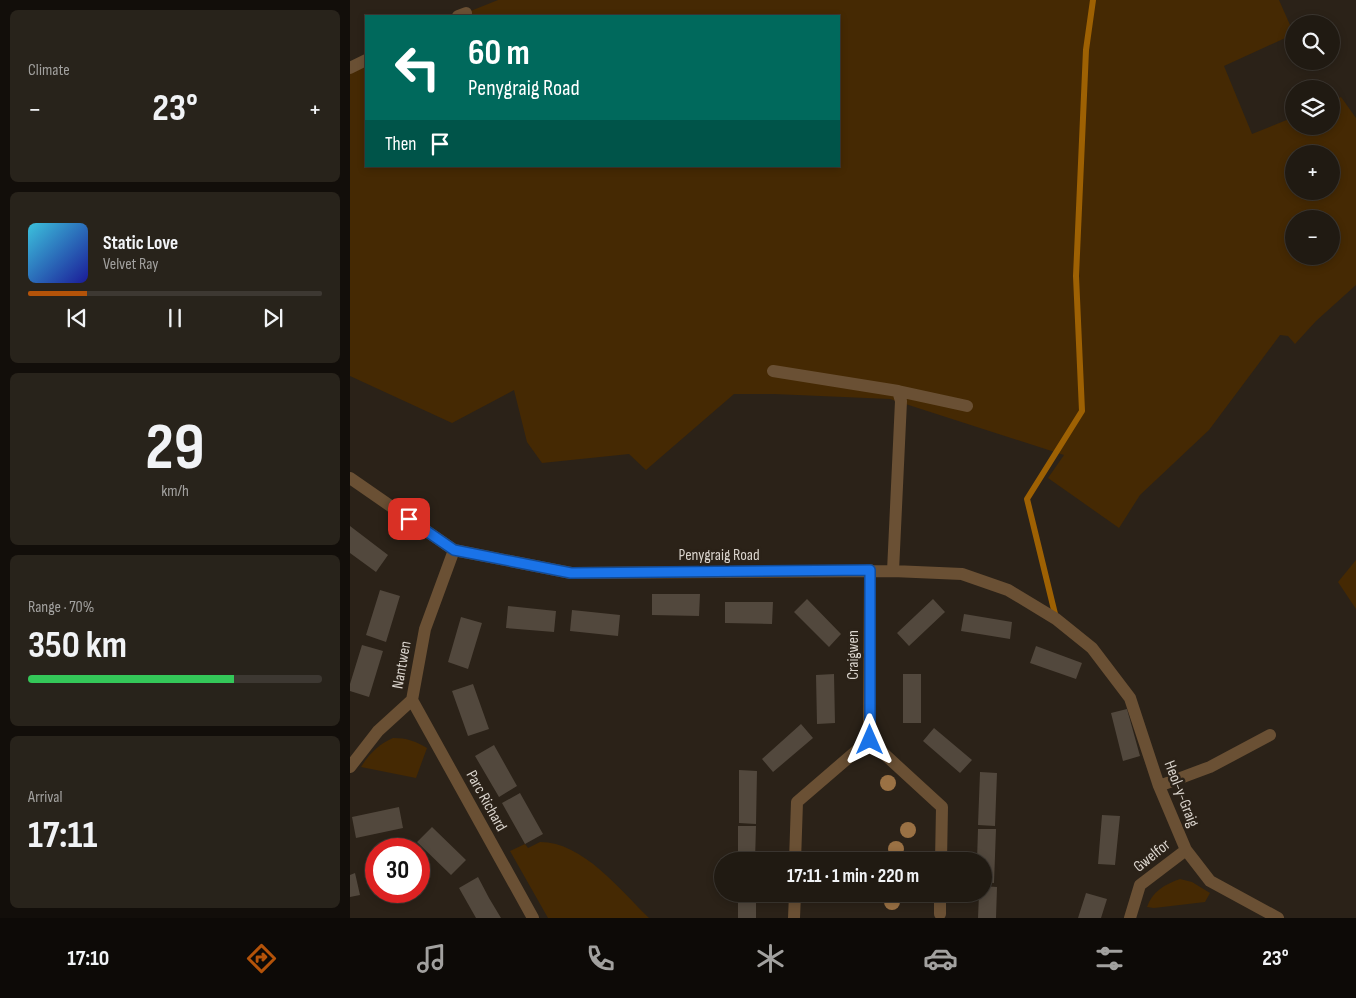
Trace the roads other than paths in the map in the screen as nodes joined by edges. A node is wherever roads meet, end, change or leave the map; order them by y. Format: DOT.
graph roads {
  1 [pos="365,60"];
  2 [pos="350,68"];
  3 [pos="773,371"];
  4 [pos="898,391"];
  5 [pos="967,406"];
  6 [pos="350,478"];
  7 [pos="454,550"];
  8 [pos="870,570"];
  9 [pos="893,571"];
  10 [pos="1092,648"];
  11 [pos="412,700"];
  12 [pos="1270,735"];
  13 [pos="870,740"];
  14 [pos="350,767"];
  15 [pos="1159,786"];
  16 [pos="1186,850"];
  17 [pos="796,852"];
  18 [pos="941,852"];
  19 [pos="795,902"];
  20 [pos="940,902"];
  21 [pos="940,914"];
  22 [pos="533,918"];
  23 [pos="794,918"];
  24 [pos="1130,918"];
  25 [pos="1278,918"];
  1 -- 2 [label="street"];
  3 -- 4 [label="street"];
  4 -- 5 [label="street"];
  4 -- 9 [label="street"];
  6 -- 7 [label="street, Penygraig Road"];
  7 -- 8 [label="street, Penygraig Road"];
  7 -- 11 [label="street, Nantwen"];
  8 -- 9 [label="street, Penygraig Road"];
  8 -- 13 [label="street, Craigwen"];
  9 -- 10 [label="street, Penygraig Road"];
  10 -- 15 [label="street, Heol-y-Graig"];
  11 -- 14 [label="street, Nantwen"];
  11 -- 22 [label="street, Parc Richard"];
  12 -- 15 [label="street"];
  13 -- 17 [label="street"];
  13 -- 18 [label="street"];
  15 -- 16 [label="street, Heol-y-Graig"];
  16 -- 24 [label="street, Gwelfor"];
  16 -- 25 [label="street, Heol-y-Graig"];
  19 -- 23 [label="street"];
  20 -- 21 [label="street"];
}
